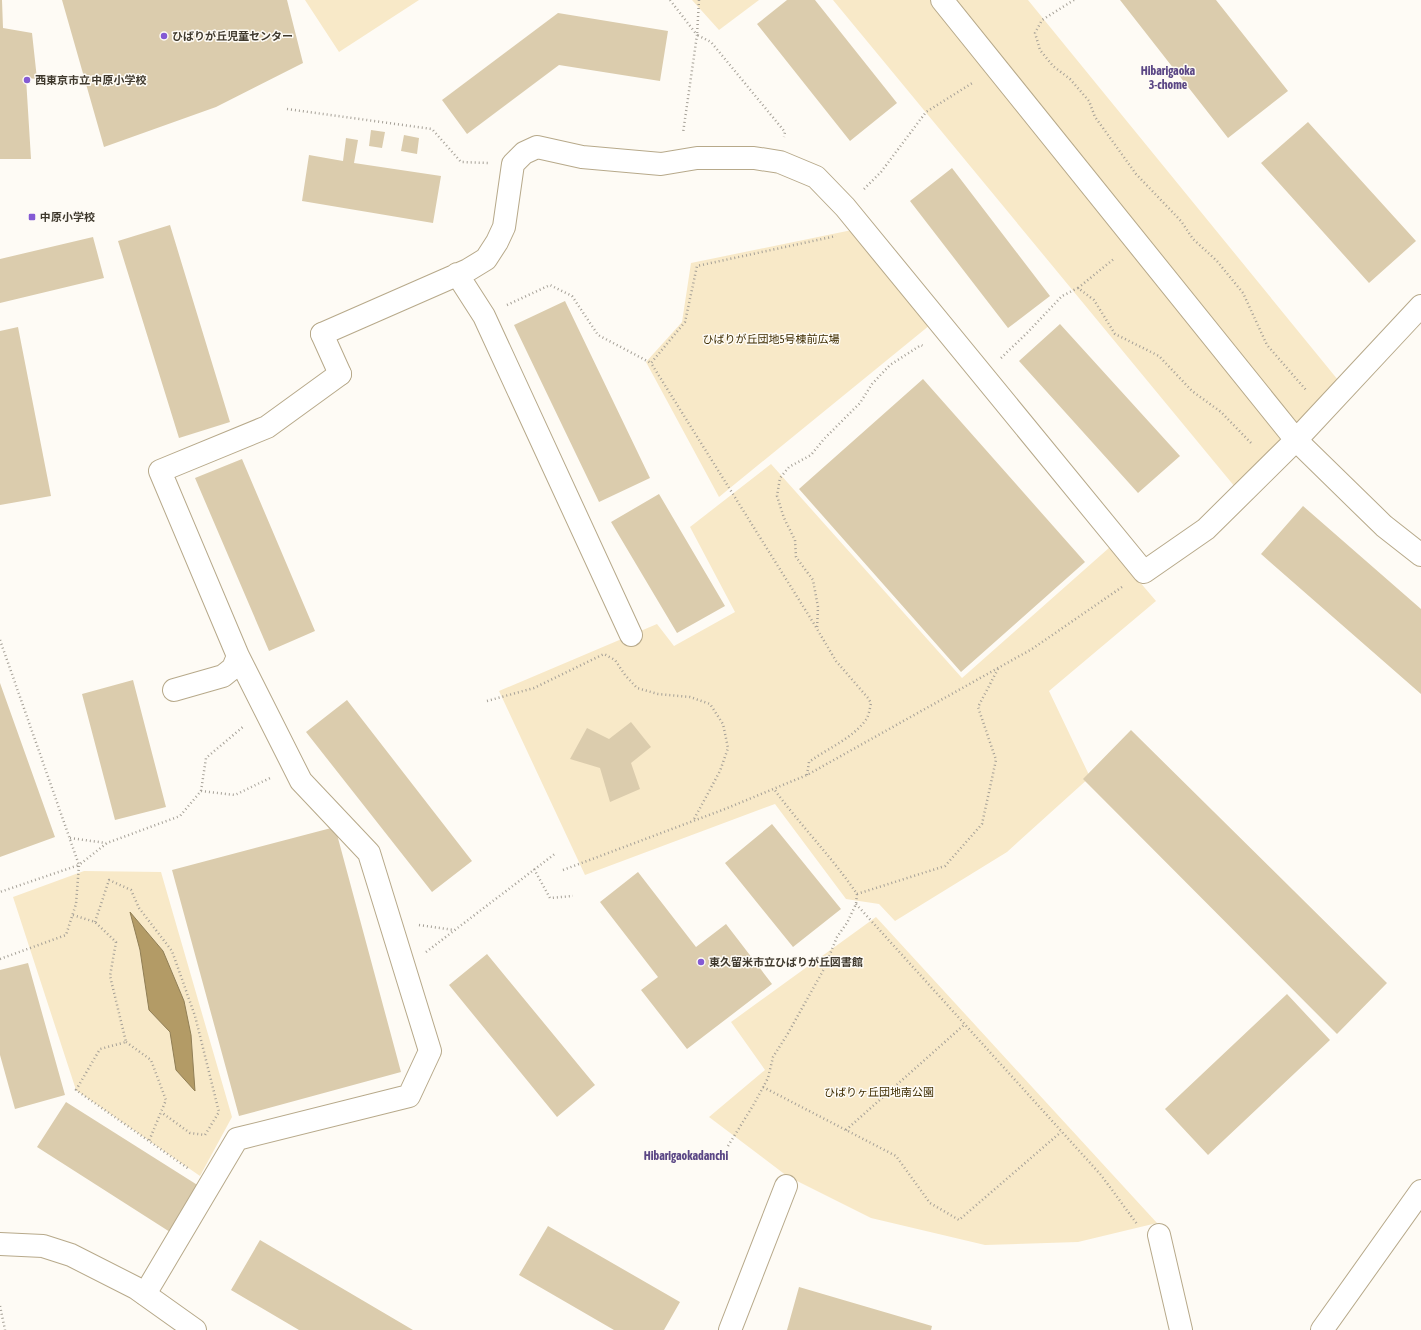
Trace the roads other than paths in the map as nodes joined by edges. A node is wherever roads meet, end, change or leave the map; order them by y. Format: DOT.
graph roads {
  1 [pos="942,0"];
  2 [pos="457,274"];
  3 [pos="1421,306"];
  4 [pos="1296,440"];
  5 [pos="1421,555"];
  6 [pos="631,635"];
  7 [pos="238,656"];
  8 [pos="174,690"];
  9 [pos="786,1186"];
  10 [pos="1421,1191"];
  11 [pos="1159,1235"];
  12 [pos="0,1244"];
  13 [pos="145,1294"];
  14 [pos="195,1330"];
  15 [pos="730,1330"];
  16 [pos="1181,1330"];
  17 [pos="1322,1330"];
  1 -- 4 [label="street"];
  2 -- 4 [label="street"];
  2 -- 6 [label="street"];
  2 -- 7 [label="street"];
  3 -- 4 [label="street"];
  4 -- 5 [label="street"];
  7 -- 8 [label="street"];
  7 -- 13 [label="street"];
  9 -- 15 [label="street"];
  10 -- 17 [label="street"];
  11 -- 16 [label="street"];
  12 -- 13 [label="street"];
  13 -- 14 [label="street"];
}
